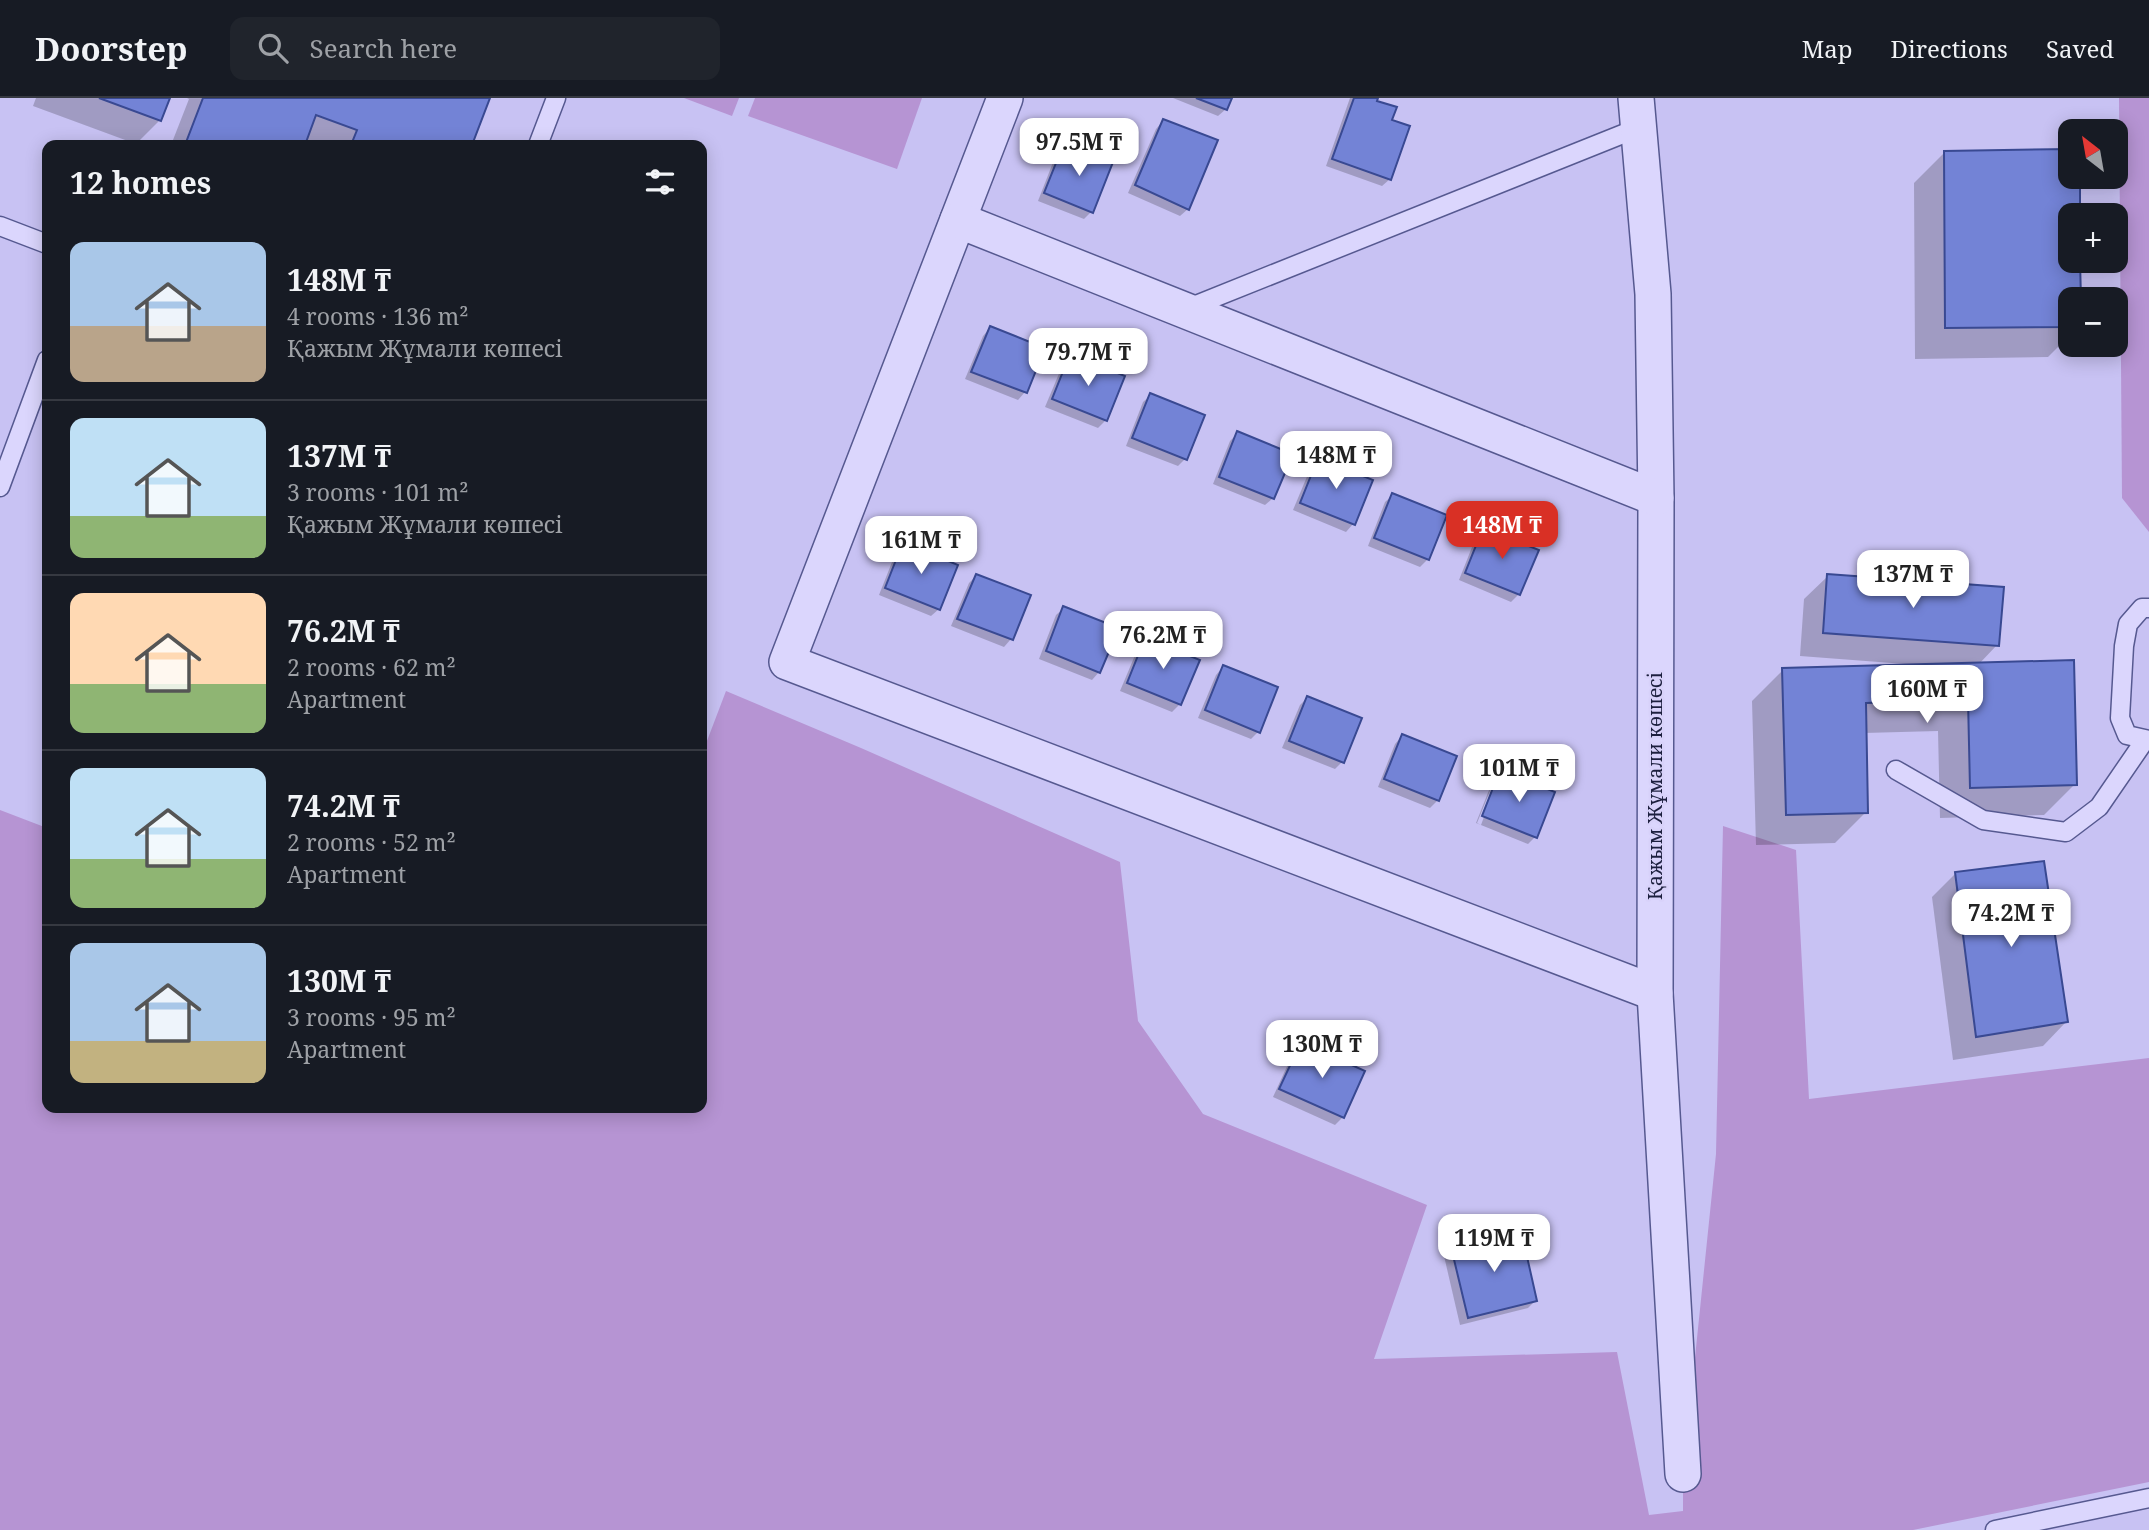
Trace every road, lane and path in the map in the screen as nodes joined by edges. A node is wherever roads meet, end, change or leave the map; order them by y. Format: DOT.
graph roads {
  1 [pos="556,98"];
  2 [pos="1005,98"];
  3 [pos="1637,113"];
  4 [pos="540,140"];
  5 [pos="958,220"];
  6 [pos="0,226"];
  7 [pos="42,242"];
  8 [pos="1183,310"];
  9 [pos="42,374"];
  10 [pos="0,487"];
  11 [pos="1656,498"];
  12 [pos="2149,608"];
  13 [pos="2147,740"];
  14 [pos="1896,770"];
  15 [pos="1655,993"];
  16 [pos="1683,1474"];
  17 [pos="2149,1498"];
  18 [pos="1995,1530"];
  1 -- 4 [label="lane"];
  2 -- 5 [label="street"];
  3 -- 8 [label="lane"];
  3 -- 11 [label="street, Қажым Жұмали көшесі"];
  5 -- 8 [label="street"];
  5 -- 15 [label="street"];
  6 -- 7 [label="lane"];
  8 -- 11 [label="street"];
  9 -- 10 [label="lane"];
  11 -- 15 [label="street, Қажым Жұмали көшесі"];
  12 -- 13 [label="lane"];
  13 -- 14 [label="lane"];
  15 -- 16 [label="street, Қажым Жұмали көшесі"];
  17 -- 18 [label="lane"];
}
